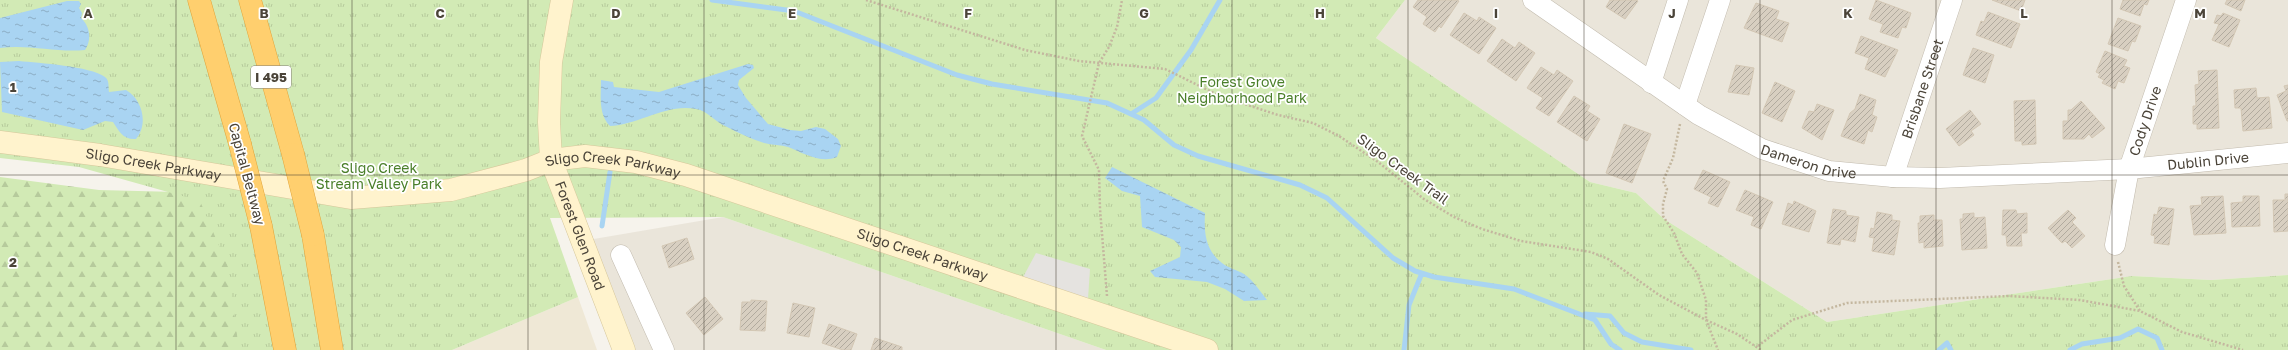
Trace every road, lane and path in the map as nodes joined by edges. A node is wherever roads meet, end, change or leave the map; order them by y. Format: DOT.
graph roads {
  1 [pos="200,0"];
  2 [pos="250,0"];
  3 [pos="562,0"];
  4 [pos="866,0"];
  5 [pos="1122,0"];
  6 [pos="1533,0"];
  7 [pos="1678,0"];
  8 [pos="1720,0"];
  9 [pos="1952,0"];
  10 [pos="2186,0"];
  11 [pos="1098,63"];
  12 [pos="1651,84"];
  13 [pos="1682,114"];
  14 [pos="0,142"];
  15 [pos="2288,153"];
  16 [pos="551,160"];
  17 [pos="2129,169"];
  18 [pos="1893,177"];
  19 [pos="2115,245"];
  20 [pos="621,255"];
  21 [pos="1107,298"];
  22 [pos="2140,311"];
  23 [pos="1706,320"];
  24 [pos="1758,346"];
  25 [pos="286,350"];
  26 [pos="332,350"];
  27 [pos="624,350"];
  28 [pos="664,350"];
  29 [pos="1207,350"];
  30 [pos="1718,350"];
  31 [pos="1762,350"];
  32 [pos="2243,350"];
  1 -- 25 [label="highway, Capital Beltway, bridge"];
  2 -- 26 [label="highway, I 495, bridge"];
  3 -- 16 [label="street, Forest Glen Road"];
  4 -- 11 [label="path, Sligo Creek Trail"];
  5 -- 11 [label="path"];
  6 -- 12 [label="street, Dameron Drive"];
  7 -- 12 [label="street"];
  8 -- 13 [label="street"];
  9 -- 18 [label="street, Brisbane Street"];
  10 -- 17 [label="street, Cody Drive"];
  11 -- 21 [label="path"];
  11 -- 23 [label="path, Sligo Creek Trail"];
  12 -- 13 [label="street, Dameron Drive"];
  13 -- 18 [label="street, Dameron Drive"];
  13 -- 23 [label="path"];
  14 -- 16 [label="street, Sligo Creek Parkway"];
  15 -- 17 [label="street, Dublin Drive"];
  16 -- 27 [label="street, Forest Glen Road"];
  16 -- 29 [label="street, Sligo Creek Parkway"];
  17 -- 18 [label="street, Dameron Drive"];
  17 -- 19 [label="street, Cody Drive"];
  19 -- 22 [label="path"];
  20 -- 28 [label="street"];
  22 -- 24 [label="path"];
  22 -- 32 [label="path"];
  23 -- 24 [label="path, Sligo Creek Trail"];
  23 -- 30 [label="path"];
  24 -- 31 [label="path, Sligo Creek Trail"];
}
